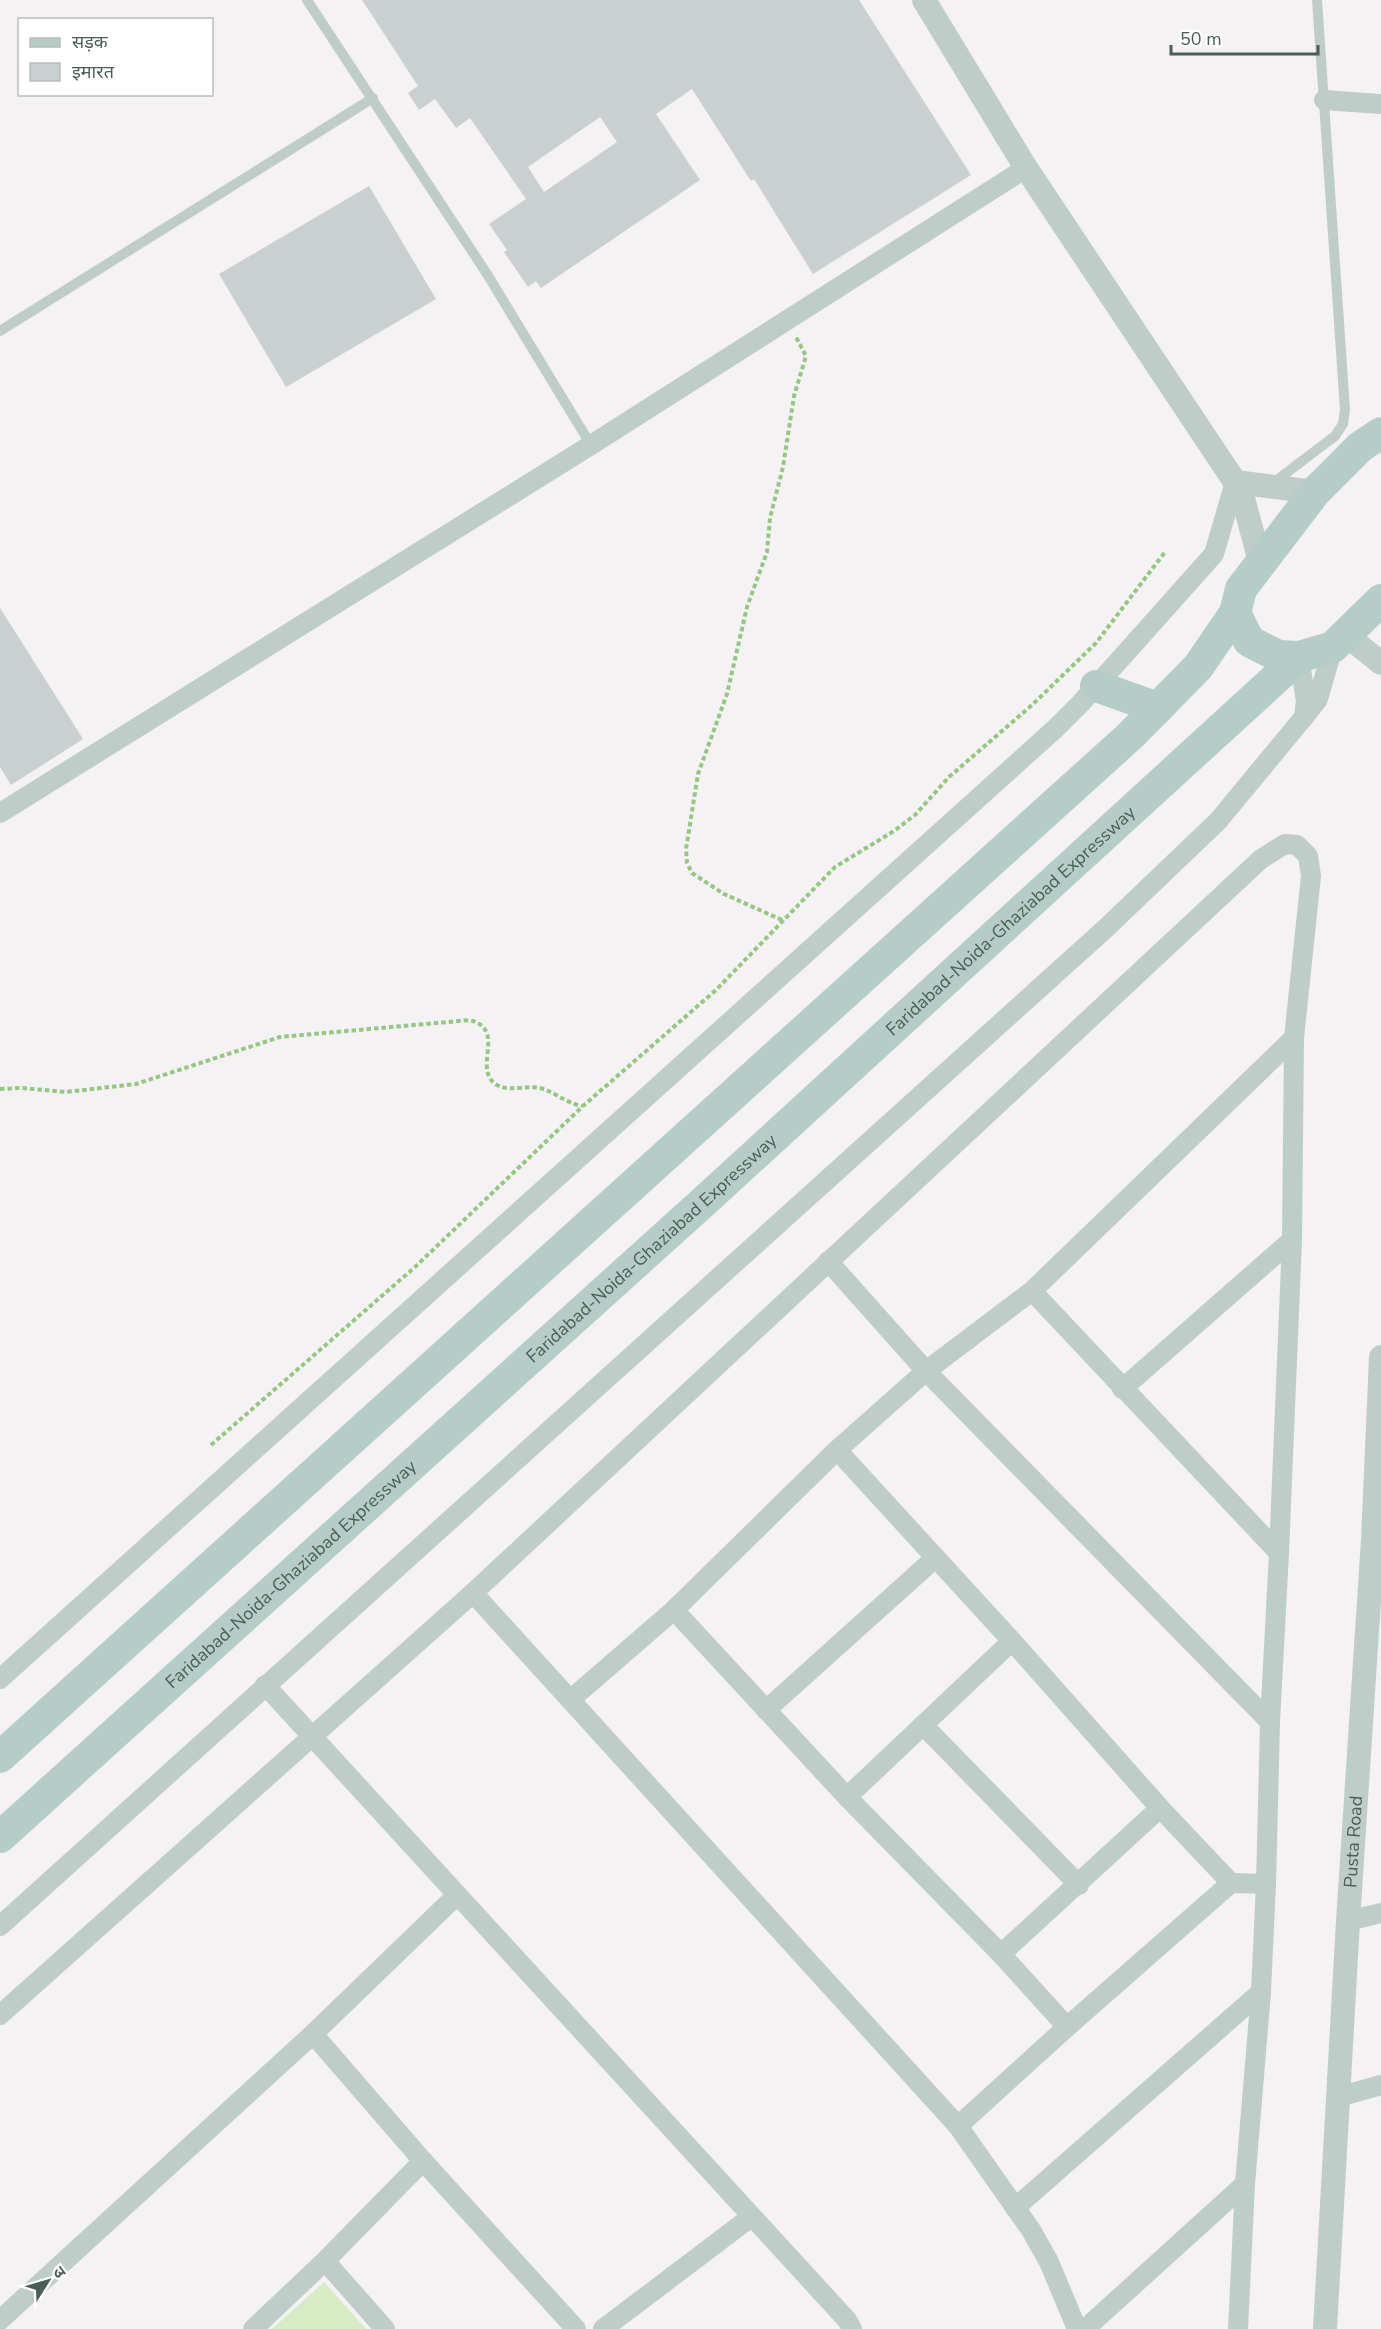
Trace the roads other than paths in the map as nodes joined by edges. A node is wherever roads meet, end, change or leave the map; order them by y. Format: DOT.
graph roads {
  1 [pos="307,0"];
  2 [pos="924,0"];
  3 [pos="1317,0"];
  4 [pos="373,98"];
  5 [pos="1324,100"];
  6 [pos="1381,104"];
  7 [pos="1026,168"];
  8 [pos="0,331"];
  9 [pos="1374,443"];
  10 [pos="591,444"];
  11 [pos="1235,482"];
  12 [pos="1268,487"];
  13 [pos="1315,492"];
  14 [pos="1261,565"];
  15 [pos="1381,600"];
  16 [pos="1235,613"];
  17 [pos="1340,641"];
  18 [pos="1299,657"];
  19 [pos="1381,663"];
  20 [pos="1096,686"];
  21 [pos="1158,708"];
  22 [pos="1304,717"];
  23 [pos="0,813"];
  24 [pos="1294,1038"];
  25 [pos="1292,1240"];
  26 [pos="828,1261"];
  27 [pos="1032,1291"];
  28 [pos="1381,1357"];
  29 [pos="926,1371"];
  30 [pos="1122,1389"];
  31 [pos="837,1450"];
  32 [pos="1377,1539"];
  33 [pos="1279,1553"];
  34 [pos="934,1559"];
  35 [pos="473,1593"];
  36 [pos="674,1611"];
  37 [pos="1012,1641"];
  38 [pos="0,1679"];
  39 [pos="265,1685"];
  40 [pos="570,1700"];
  41 [pos="766,1710"];
  42 [pos="1270,1722"];
  43 [pos="923,1725"];
  44 [pos="311,1735"];
  45 [pos="0,1757"];
  46 [pos="848,1797"];
  47 [pos="1160,1808"];
  48 [pos="0,1837"];
  49 [pos="1231,1883"];
  50 [pos="1266,1884"];
  51 [pos="1079,1885"];
  52 [pos="457,1895"];
  53 [pos="1381,1913"];
  54 [pos="1348,1921"];
  55 [pos="0,1926"];
  56 [pos="1001,1954"];
  57 [pos="1261,1992"];
  58 [pos="0,2015"];
  59 [pos="1066,2026"];
  60 [pos="313,2034"];
  61 [pos="1381,2085"];
  62 [pos="1338,2097"];
  63 [pos="958,2126"];
  64 [pos="423,2161"];
  65 [pos="1245,2184"];
  66 [pos="1015,2208"];
  67 [pos="751,2217"];
  68 [pos="325,2260"];
  69 [pos="0,2320"];
  70 [pos="253,2329"];
  71 [pos="385,2329"];
  72 [pos="576,2329"];
  73 [pos="603,2329"];
  74 [pos="852,2329"];
  75 [pos="1077,2329"];
  76 [pos="1085,2329"];
  77 [pos="1238,2329"];
  78 [pos="1324,2329"];
  1 -- 4 [label="lane"];
  2 -- 7 [label="street"];
  3 -- 5 [label="lane"];
  4 -- 8 [label="lane"];
  4 -- 10 [label="lane"];
  5 -- 6 [label="street"];
  5 -- 12 [label="lane"];
  7 -- 10 [label="street"];
  7 -- 11 [label="street"];
  9 -- 13 [label="main road"];
  10 -- 23 [label="street"];
  11 -- 12 [label="street"];
  11 -- 14 [label="street"];
  11 -- 20 [label="street"];
  12 -- 13 [label="street"];
  13 -- 14 [label="main road"];
  14 -- 16 [label="main road"];
  15 -- 17 [label="main road, Faridabad-Noida-Ghaziabad Expressway"];
  16 -- 18 [label="main road, Faridabad-Noida-Ghaziabad Expressway"];
  16 -- 21 [label="main road"];
  17 -- 18 [label="main road, Faridabad-Noida-Ghaziabad Expressway"];
  17 -- 19 [label="street"];
  17 -- 22 [label="street"];
  18 -- 22 [label="street"];
  18 -- 48 [label="main road, Faridabad-Noida-Ghaziabad Expressway"];
  20 -- 21 [label="main road"];
  20 -- 38 [label="street"];
  21 -- 45 [label="main road"];
  22 -- 39 [label="street"];
  24 -- 25 [label="street"];
  24 -- 26 [label="street"];
  24 -- 27 [label="street"];
  25 -- 30 [label="street"];
  25 -- 33 [label="street"];
  26 -- 29 [label="street"];
  26 -- 35 [label="street"];
  27 -- 29 [label="street"];
  27 -- 30 [label="street"];
  28 -- 32 [label="street, Pusta Road"];
  29 -- 31 [label="street"];
  29 -- 42 [label="street"];
  30 -- 33 [label="street"];
  31 -- 34 [label="street"];
  31 -- 36 [label="street"];
  32 -- 54 [label="street, Pusta Road"];
  33 -- 42 [label="street"];
  34 -- 37 [label="street"];
  34 -- 41 [label="street"];
  35 -- 40 [label="street"];
  35 -- 44 [label="street"];
  36 -- 40 [label="street"];
  36 -- 41 [label="street"];
  37 -- 43 [label="street"];
  37 -- 47 [label="street"];
  39 -- 44 [label="street"];
  39 -- 55 [label="street"];
  40 -- 63 [label="street"];
  41 -- 46 [label="street"];
  42 -- 50 [label="street"];
  43 -- 46 [label="street"];
  43 -- 51 [label="street"];
  44 -- 52 [label="street"];
  44 -- 58 [label="street"];
  46 -- 56 [label="street"];
  47 -- 49 [label="street"];
  47 -- 51 [label="street"];
  49 -- 50 [label="street"];
  49 -- 59 [label="street"];
  50 -- 57 [label="street"];
  51 -- 56 [label="street"];
  52 -- 60 [label="street"];
  52 -- 67 [label="street"];
  53 -- 54 [label="street"];
  54 -- 62 [label="street, Pusta Road"];
  56 -- 59 [label="street"];
  57 -- 65 [label="street"];
  57 -- 66 [label="street"];
  59 -- 63 [label="street"];
  60 -- 64 [label="street"];
  60 -- 69 [label="street"];
  61 -- 62 [label="street"];
  62 -- 78 [label="street, Pusta Road"];
  63 -- 66 [label="street"];
  64 -- 68 [label="street"];
  64 -- 72 [label="street"];
  65 -- 76 [label="street"];
  65 -- 77 [label="street"];
  66 -- 75 [label="street"];
  67 -- 73 [label="street"];
  67 -- 74 [label="street"];
  68 -- 70 [label="street"];
  68 -- 71 [label="street"];
}
